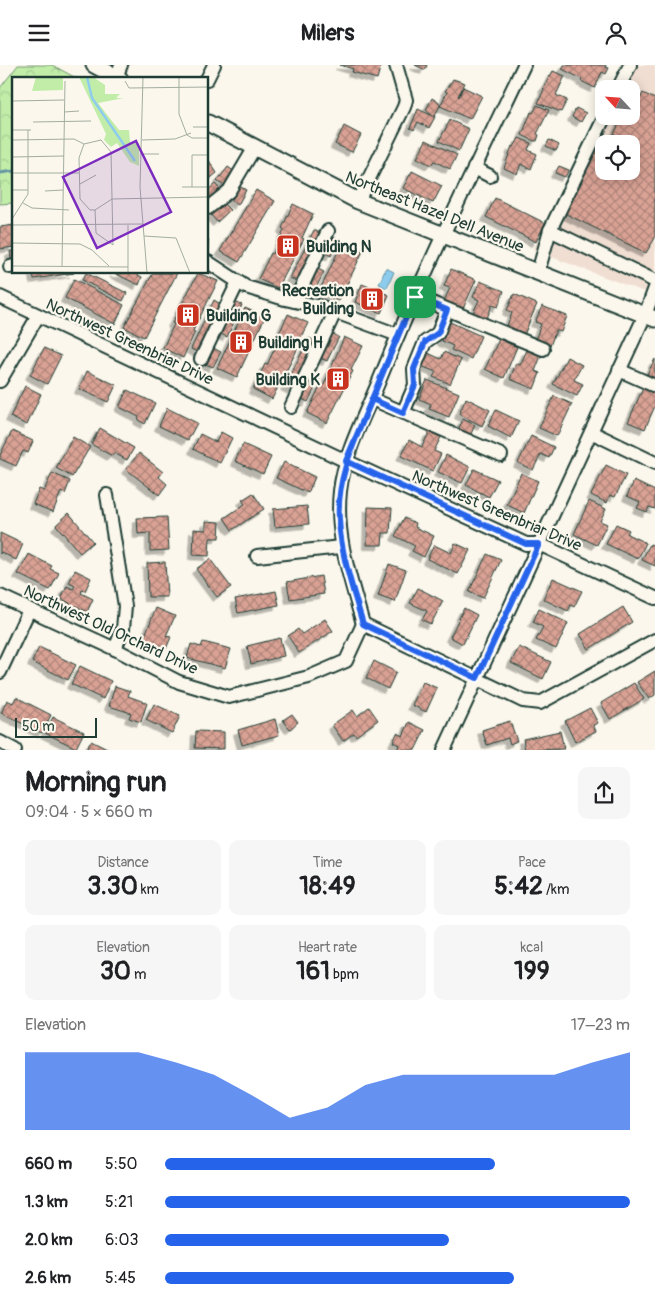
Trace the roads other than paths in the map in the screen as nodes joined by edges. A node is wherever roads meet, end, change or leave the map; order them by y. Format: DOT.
graph roads {
  1 [pos="94,65"];
  2 [pos="214,65"];
  3 [pos="396,65"];
  4 [pos="524,65"];
  5 [pos="630,65"];
  6 [pos="119,74"];
  7 [pos="208,77"];
  8 [pos="622,80"];
  9 [pos="209,124"];
  10 [pos="601,125"];
  11 [pos="255,147"];
  12 [pos="474,168"];
  13 [pos="490,176"];
  14 [pos="358,201"];
  15 [pos="209,207"];
  16 [pos="550,230"];
  17 [pos="328,231"];
  18 [pos="442,234"];
  19 [pos="209,263"];
  20 [pos="538,272"];
  21 [pos="655,281"];
  22 [pos="238,282"];
  23 [pos="655,288"];
  24 [pos="0,297"];
  25 [pos="415,297"];
  26 [pos="295,301"];
  27 [pos="447,310"];
  28 [pos="335,312"];
  29 [pos="38,316"];
  30 [pos="650,317"];
  31 [pos="398,335"];
  32 [pos="543,349"];
  33 [pos="201,359"];
  34 [pos="619,370"];
  35 [pos="0,381"];
  36 [pos="655,386"];
  37 [pos="372,399"];
  38 [pos="292,407"];
  39 [pos="403,413"];
  40 [pos="590,432"];
  41 [pos="500,455"];
  42 [pos="346,461"];
  43 [pos="655,463"];
  44 [pos="107,495"];
  45 [pos="539,544"];
  46 [pos="342,547"];
  47 [pos="257,556"];
  48 [pos="0,595"];
  49 [pos="655,598"];
  50 [pos="29,610"];
  51 [pos="363,624"];
  52 [pos="655,640"];
  53 [pos="115,649"];
  54 [pos="0,672"];
  55 [pos="477,678"];
  56 [pos="0,743"];
  57 [pos="15,750"];
  58 [pos="444,750"];
  1 -- 6 [label="main road"];
  2 -- 7 [label="street"];
  3 -- 14 [label="street"];
  4 -- 12 [label="street"];
  5 -- 8 [label="street"];
  9 -- 11 [label="main road, Northeast Hazel Dell Avenue"];
  10 -- 16 [label="street"];
  11 -- 14 [label="main road, Northeast Hazel Dell Avenue"];
  11 -- 15 [label="street"];
  12 -- 13 [label="street"];
  12 -- 18 [label="street"];
  14 -- 18 [label="main road, Northeast Hazel Dell Avenue"];
  16 -- 20 [label="street"];
  16 -- 21 [label="street"];
  17 -- 26 [label="street"];
  18 -- 20 [label="main road, Northeast Hazel Dell Avenue"];
  18 -- 25 [label="street"];
  19 -- 22 [label="street"];
  20 -- 30 [label="main road, Northeast Hazel Dell Avenue"];
  22 -- 26 [label="street"];
  22 -- 33 [label="street"];
  23 -- 30 [label="street"];
  24 -- 29 [label="street, Northwest Greenbriar Drive"];
  25 -- 27 [label="street"];
  25 -- 31 [label="street"];
  26 -- 28 [label="street"];
  27 -- 32 [label="street"];
  27 -- 39 [label="street"];
  28 -- 31 [label="street"];
  28 -- 38 [label="street"];
  29 -- 35 [label="street"];
  29 -- 42 [label="street, Northwest Greenbriar Drive"];
  30 -- 34 [label="street"];
  31 -- 37 [label="street"];
  34 -- 36 [label="street"];
  34 -- 40 [label="street"];
  37 -- 39 [label="street"];
  37 -- 42 [label="street"];
  39 -- 41 [label="street"];
  40 -- 43 [label="street"];
  40 -- 45 [label="street"];
  42 -- 45 [label="street, Northwest Greenbriar Drive"];
  42 -- 46 [label="street"];
  44 -- 53 [label="street"];
  45 -- 49 [label="street, Northwest Greenbriar Drive"];
  45 -- 55 [label="street"];
  46 -- 47 [label="street"];
  46 -- 51 [label="street"];
  48 -- 50 [label="street, Northwest Old Orchard Drive"];
  50 -- 53 [label="street, Northwest Old Orchard Drive"];
  50 -- 54 [label="street"];
  51 -- 53 [label="street, Northwest Old Orchard Drive"];
  51 -- 55 [label="street"];
  52 -- 55 [label="street"];
  55 -- 58 [label="street"];
  56 -- 57 [label="street"];
}
